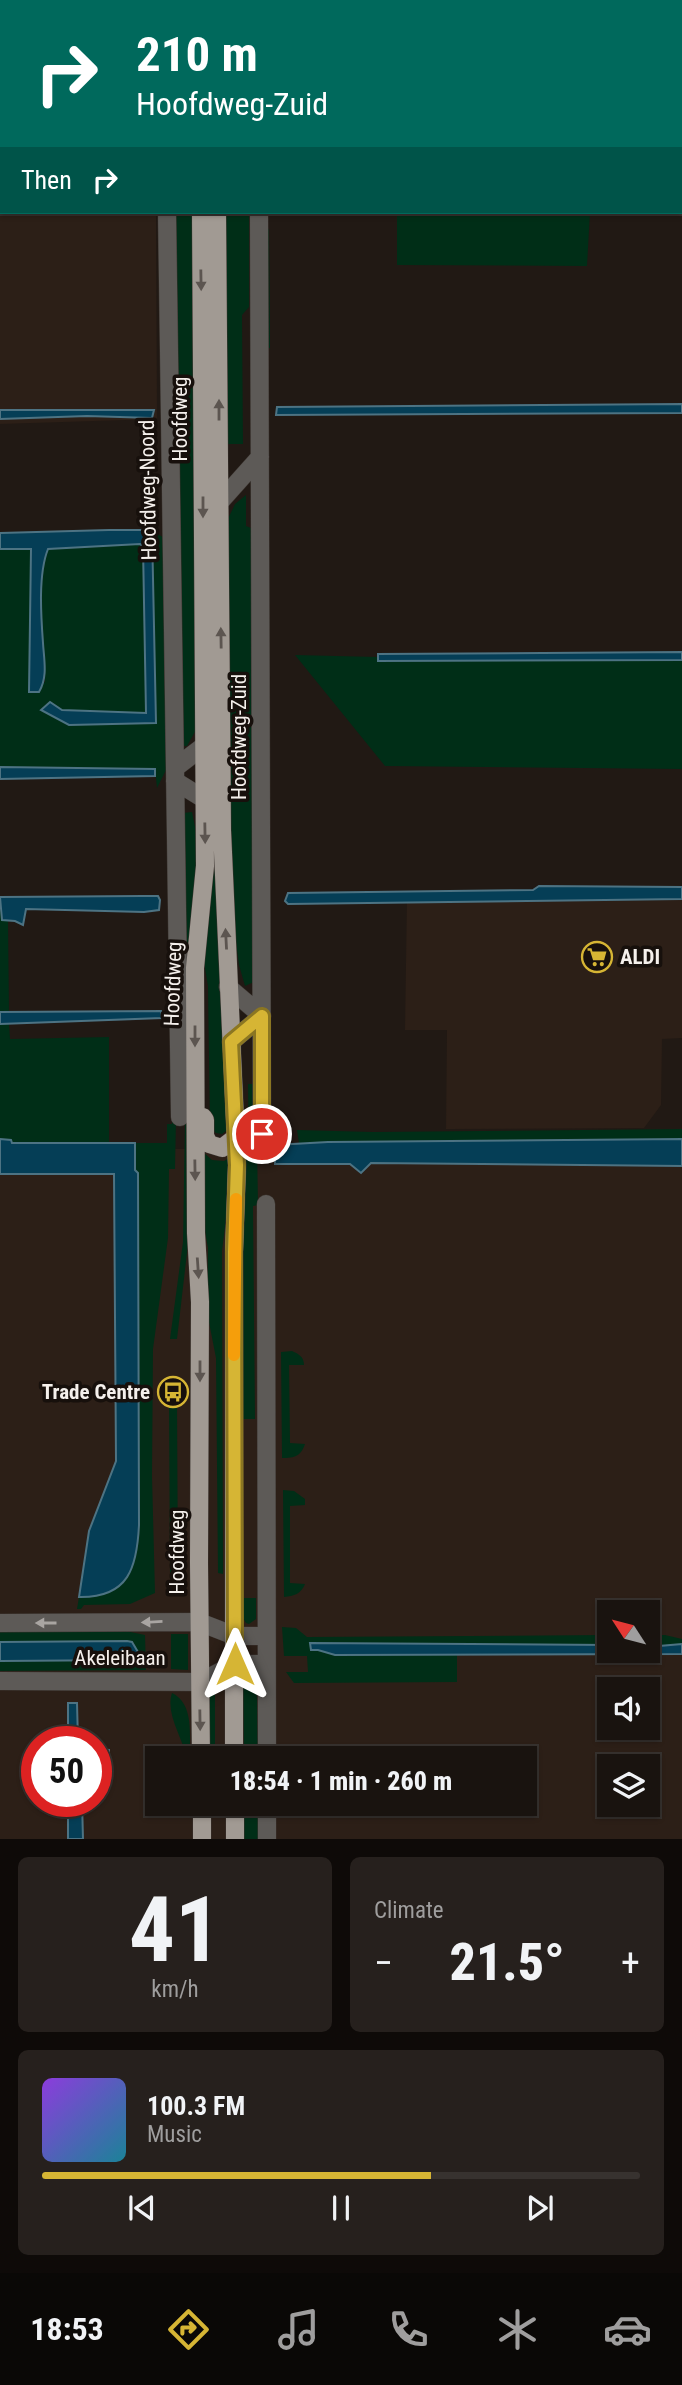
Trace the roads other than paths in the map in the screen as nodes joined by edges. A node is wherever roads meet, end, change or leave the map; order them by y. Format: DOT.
graph roads {
  1 [pos="167,214"];
  2 [pos="201,214"];
  3 [pos="217,214"];
  4 [pos="259,214"];
  5 [pos="260,457"];
  6 [pos="218,504"];
  7 [pos="205,745"];
  8 [pos="175,775"];
  9 [pos="204,799"];
  10 [pos="228,987"];
  11 [pos="262,1016"];
  12 [pos="231,1042"];
  13 [pos="187,1112"];
  14 [pos="262,1134"];
  15 [pos="235,1138"];
  16 [pos="266,1204"];
  17 [pos="199,1622"];
  18 [pos="0,1623"];
  19 [pos="235,1636"];
  20 [pos="266,1636"];
  21 [pos="235,1664"];
  22 [pos="266,1664"];
  23 [pos="0,1681"];
  24 [pos="200,1682"];
  25 [pos="201,1746"];
  26 [pos="234,1746"];
  27 [pos="267,1746"];
  28 [pos="202,1816"];
  29 [pos="235,1816"];
  30 [pos="267,1816"];
  31 [pos="202,1839"];
  32 [pos="236,1839"];
  33 [pos="267,1839"];
  1 -- 8 [label="street, Hoofdweg-Noord"];
  2 -- 7 [label="main road, Hoofdweg, one-way"];
  6 -- 3 [label="main road, Hoofdweg, one-way"];
  4 -- 5 [label="street, Hoofdweg-Zuid"];
  5 -- 6 [label="street"];
  5 -- 11 [label="street, Hoofdweg-Zuid"];
  10 -- 6 [label="main road, Hoofdweg, one-way"];
  7 -- 8 [label="street"];
  7 -- 9 [label="main road, Hoofdweg"];
  8 -- 9 [label="street"];
  8 -- 13 [label="street, Hoofdweg-Noord"];
  9 -- 13 [label="main road, Hoofdweg, one-way"];
  10 -- 11 [label="street"];
  10 -- 12 [label="main road, Hoofdweg"];
  11 -- 12 [label="street"];
  11 -- 14 [label="street, Hoofdweg-Zuid"];
  12 -- 15 [label="main road, Hoofdweg"];
  13 -- 15 [label="main road"];
  13 -- 17 [label="main road, Hoofdweg, one-way"];
  15 -- 19 [label="main road, Hoofdweg"];
  16 -- 20 [label="street"];
  17 -- 18 [label="street, Akeleibaan, one-way"];
  17 -- 19 [label="street, Akeleibaan"];
  17 -- 24 [label="main road, Hoofdweg"];
  19 -- 20 [label="street"];
  19 -- 21 [label="main road, Hoofdweg"];
  20 -- 22 [label="street"];
  21 -- 22 [label="street"];
  21 -- 24 [label="street, Akeleibaan"];
  21 -- 26 [label="main road, Hoofdweg"];
  22 -- 27 [label="street"];
  23 -- 24 [label="street, Akeleibaan"];
  24 -- 25 [label="main road, Hoofdweg, one-way"];
  28 -- 31 [label="main road"];
  29 -- 32 [label="main road"];
  30 -- 33 [label="street"];
}
